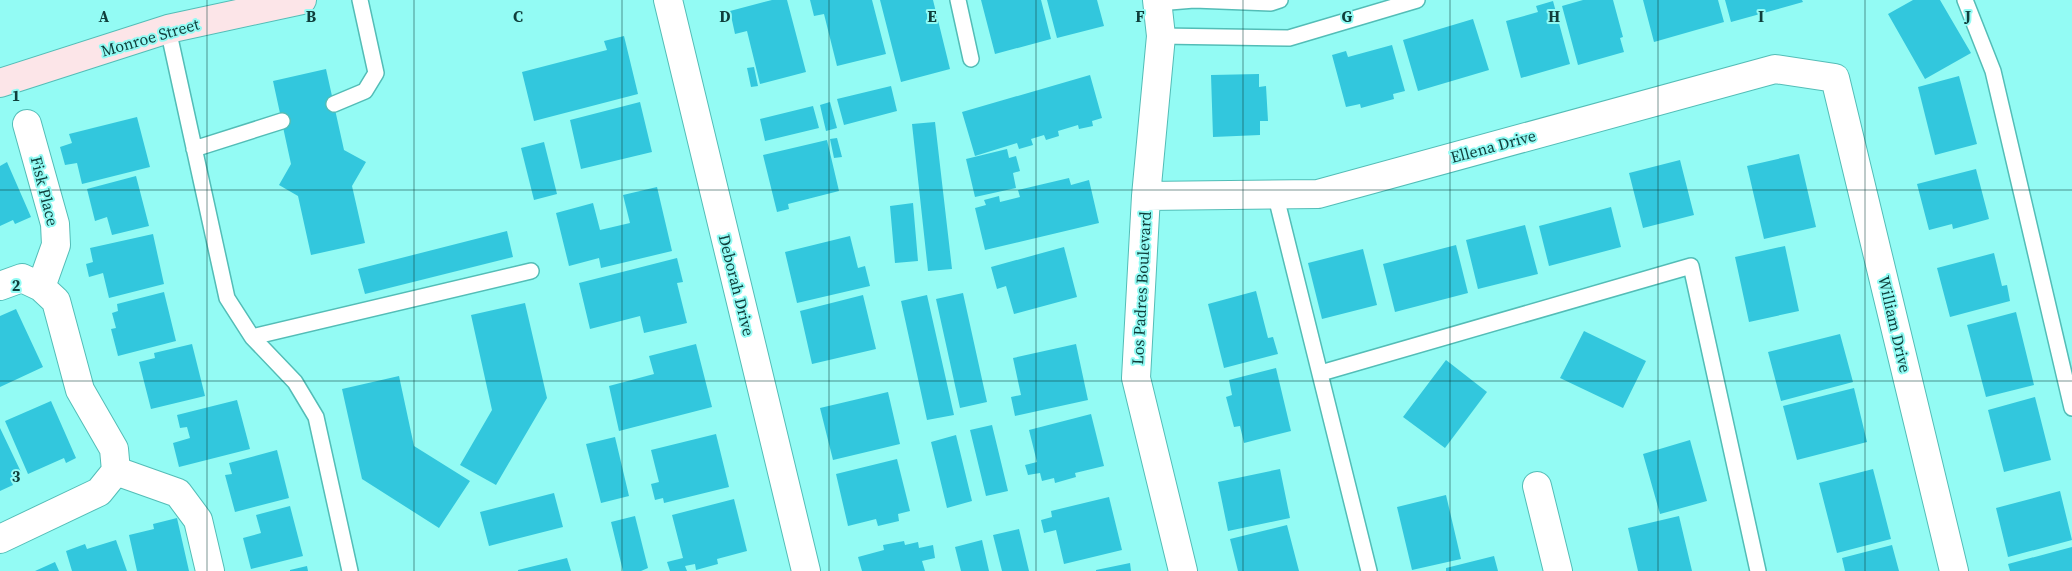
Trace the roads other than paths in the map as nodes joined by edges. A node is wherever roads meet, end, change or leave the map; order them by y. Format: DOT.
graph roads {
  1 [pos="302,0"];
  2 [pos="360,0"];
  3 [pos="668,0"];
  4 [pos="958,0"];
  5 [pos="1280,0"];
  6 [pos="1416,0"];
  7 [pos="1965,0"];
  8 [pos="1158,2"];
  9 [pos="254,4"];
  10 [pos="168,29"];
  11 [pos="1161,36"];
  12 [pos="971,59"];
  13 [pos="1835,78"];
  14 [pos="0,83"];
  15 [pos="334,104"];
  16 [pos="282,121"];
  17 [pos="27,124"];
  18 [pos="194,149"];
  19 [pos="1276,193"];
  20 [pos="1146,196"];
  21 [pos="530,271"];
  22 [pos="0,286"];
  23 [pos="41,287"];
  24 [pos="252,337"];
  25 [pos="1321,373"];
  26 [pos="2072,408"];
  27 [pos="116,471"];
  28 [pos="1538,486"];
  29 [pos="0,539"];
  30 [pos="210,571"];
  31 [pos="350,571"];
  32 [pos="806,571"];
  33 [pos="1183,571"];
  34 [pos="1369,571"];
  35 [pos="1558,571"];
  36 [pos="1758,571"];
  37 [pos="1954,571"];
  1 -- 9 [label="main road, Monroe Street"];
  2 -- 15 [label="lane"];
  3 -- 32 [label="street, Deborah Drive"];
  4 -- 12 [label="lane"];
  5 -- 8 [label="lane"];
  6 -- 11 [label="lane"];
  7 -- 26 [label="lane"];
  8 -- 11 [label="street, Los Padres Boulevard"];
  9 -- 10 [label="main road, Monroe Street"];
  10 -- 14 [label="main road, Monroe Street"];
  10 -- 18 [label="lane"];
  11 -- 20 [label="street, Los Padres Boulevard"];
  13 -- 19 [label="street, Ellena Drive"];
  13 -- 37 [label="street, William Drive"];
  16 -- 18 [label="lane"];
  17 -- 23 [label="street, Fisk Place"];
  18 -- 24 [label="lane"];
  19 -- 20 [label="street, Ellena Drive"];
  19 -- 25 [label="lane"];
  20 -- 33 [label="street, Los Padres Boulevard"];
  21 -- 24 [label="lane"];
  22 -- 23 [label="street"];
  23 -- 27 [label="street"];
  24 -- 31 [label="lane"];
  25 -- 34 [label="lane"];
  25 -- 36 [label="lane"];
  27 -- 29 [label="street"];
  27 -- 30 [label="street"];
  28 -- 35 [label="street"];
}
